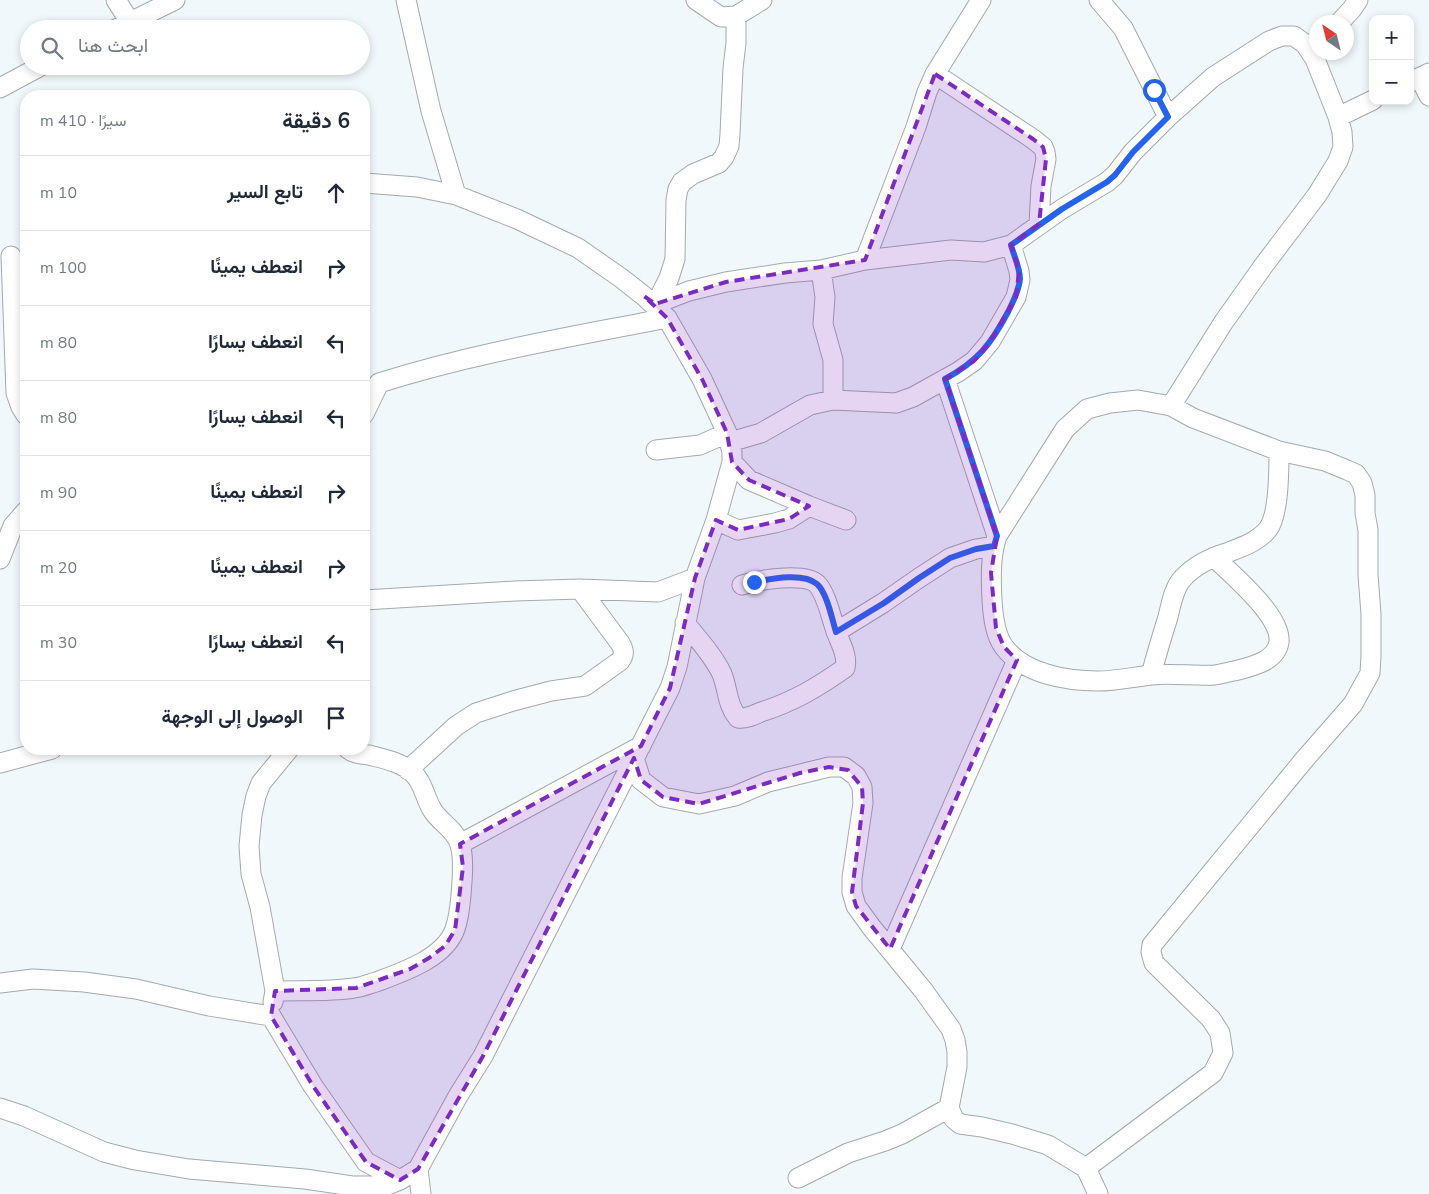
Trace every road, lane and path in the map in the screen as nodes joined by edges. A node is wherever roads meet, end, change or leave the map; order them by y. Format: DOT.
graph roads {
  1 [pos="116,0"];
  2 [pos="175,0"];
  3 [pos="406,0"];
  4 [pos="696,0"];
  5 [pos="762,0"];
  6 [pos="981,0"];
  7 [pos="1099,0"];
  8 [pos="1358,0"];
  9 [pos="1346,15"];
  10 [pos="736,16"];
  11 [pos="122,20"];
  12 [pos="133,20"];
  13 [pos="1309,47"];
  14 [pos="1316,60"];
  15 [pos="935,74"];
  16 [pos="24,75"];
  17 [pos="1420,78"];
  18 [pos="0,88"];
  19 [pos="1429,96"];
  20 [pos="1369,102"];
  21 [pos="1168,117"];
  22 [pos="1338,117"];
  23 [pos="370,184"];
  24 [pos="456,195"];
  25 [pos="1039,224"];
  26 [pos="1011,245"];
  27 [pos="13,255"];
  28 [pos="865,260"];
  29 [pos="821,270"];
  30 [pos="656,306"];
  31 [pos="945,379"];
  32 [pos="372,380"];
  33 [pos="833,400"];
  34 [pos="20,404"];
  35 [pos="1171,406"];
  36 [pos="728,438"];
  37 [pos="656,450"];
  38 [pos="1280,451"];
  39 [pos="732,462"];
  40 [pos="809,506"];
  41 [pos="20,518"];
  42 [pos="716,520"];
  43 [pos="846,520"];
  44 [pos="996,541"];
  45 [pos="1214,557"];
  46 [pos="0,559"];
  47 [pos="695,578"];
  48 [pos="742,585"];
  49 [pos="580,589"];
  50 [pos="370,600"];
  51 [pos="685,623"];
  52 [pos="836,632"];
  53 [pos="1017,660"];
  54 [pos="1150,675"];
  55 [pos="638,752"];
  56 [pos="30,755"];
  57 [pos="284,755"];
  58 [pos="363,755"];
  59 [pos="0,763"];
  60 [pos="408,770"];
  61 [pos="460,844"];
  62 [pos="890,949"];
  63 [pos="0,983"];
  64 [pos="275,991"];
  65 [pos="271,1016"];
  66 [pos="0,1108"];
  67 [pos="950,1108"];
  68 [pos="1086,1168"];
  69 [pos="418,1169"];
  70 [pos="798,1178"];
  71 [pos="400,1180"];
  72 [pos="421,1194"];
  73 [pos="1098,1194"];
  1 -- 11 [label="street"];
  2 -- 12 [label="street"];
  3 -- 24 [label="street"];
  4 -- 10 [label="street"];
  5 -- 10 [label="street"];
  6 -- 15 [label="street"];
  7 -- 21 [label="street"];
  8 -- 9 [label="street"];
  10 -- 30 [label="street"];
  13 -- 21 [label="street"];
  14 -- 22 [label="street"];
  15 -- 25 [label="street"];
  15 -- 28 [label="street"];
  16 -- 18 [label="street"];
  17 -- 19 [label="street"];
  20 -- 22 [label="street"];
  21 -- 25 [label="street"];
  22 -- 35 [label="street"];
  23 -- 24 [label="street"];
  24 -- 30 [label="street"];
  25 -- 26 [label="street"];
  26 -- 28 [label="street"];
  26 -- 31 [label="street"];
  27 -- 34 [label="street"];
  28 -- 29 [label="street"];
  29 -- 30 [label="street"];
  29 -- 33 [label="street"];
  30 -- 32 [label="street"];
  30 -- 36 [label="street"];
  31 -- 33 [label="street"];
  31 -- 44 [label="street"];
  33 -- 36 [label="street"];
  35 -- 38 [label="street"];
  35 -- 44 [label="street"];
  36 -- 37 [label="street"];
  36 -- 39 [label="street"];
  38 -- 45 [label="street"];
  38 -- 68 [label="street"];
  39 -- 40 [label="street"];
  39 -- 42 [label="street"];
  40 -- 42 [label="street"];
  40 -- 43 [label="street"];
  41 -- 46 [label="street"];
  42 -- 47 [label="street"];
  44 -- 52 [label="street"];
  44 -- 53 [label="street"];
  45 -- 54 [label="street"];
  45 -- 54 [label="street"];
  47 -- 49 [label="street"];
  47 -- 51 [label="street"];
  48 -- 52 [label="street"];
  49 -- 50 [label="street"];
  49 -- 60 [label="street"];
  51 -- 52 [label="street"];
  51 -- 55 [label="street"];
  53 -- 54 [label="street"];
  53 -- 62 [label="street"];
  55 -- 61 [label="street"];
  55 -- 62 [label="street"];
  55 -- 69 [label="street"];
  56 -- 59 [label="street"];
  57 -- 64 [label="street"];
  58 -- 60 [label="street"];
  60 -- 61 [label="street"];
  61 -- 64 [label="street"];
  62 -- 67 [label="street"];
  63 -- 65 [label="street"];
  64 -- 65 [label="street"];
  65 -- 71 [label="street"];
  66 -- 71 [label="street"];
  67 -- 68 [label="street"];
  67 -- 70 [label="street"];
  68 -- 73 [label="street"];
  69 -- 71 [label="street"];
  69 -- 72 [label="street"];
}
